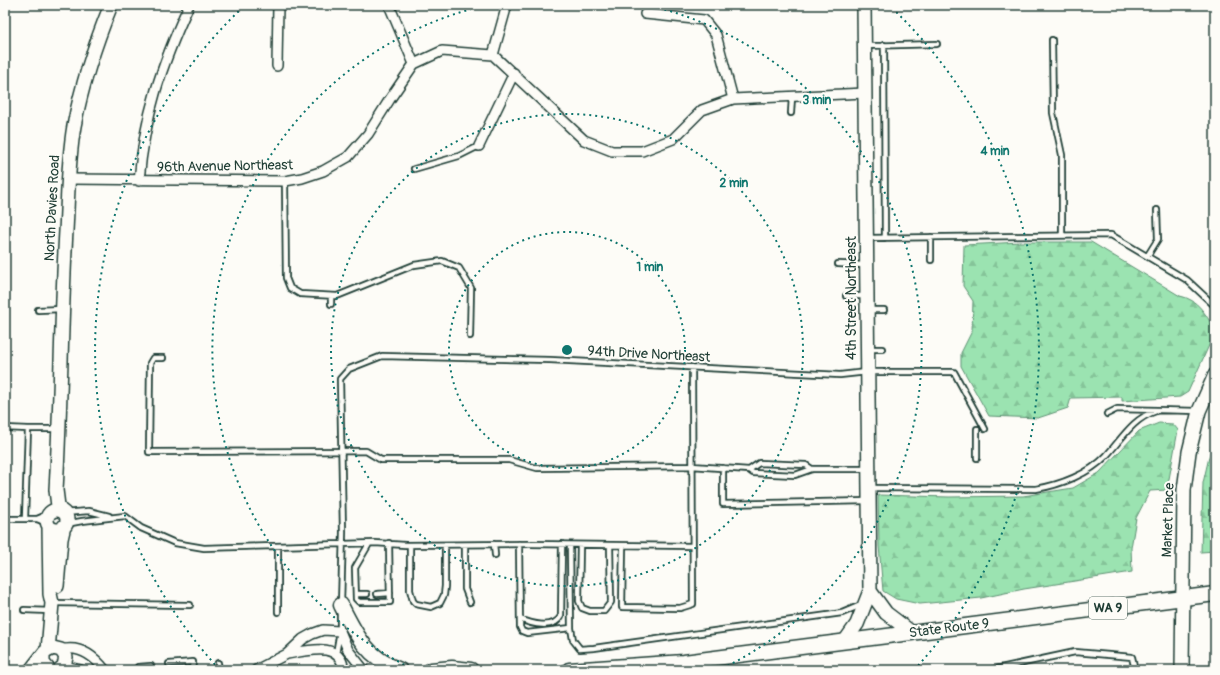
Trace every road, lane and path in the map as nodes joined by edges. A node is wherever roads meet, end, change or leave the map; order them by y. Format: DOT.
graph roads {
  1 [pos="112,5"];
  2 [pos="190,5"];
  3 [pos="278,5"];
  4 [pos="389,5"];
  5 [pos="507,5"];
  6 [pos="864,5"];
  7 [pos="645,14"];
  8 [pos="1052,40"];
  9 [pos="937,44"];
  10 [pos="884,45"];
  11 [pos="864,46"];
  12 [pos="493,55"];
  13 [pos="414,64"];
  14 [pos="276,66"];
  15 [pos="514,73"];
  16 [pos="865,93"];
  17 [pos="792,97"];
  18 [pos="733,99"];
  19 [pos="792,113"];
  20 [pos="479,146"];
  21 [pos="414,169"];
  22 [pos="69,180"];
  23 [pos="139,181"];
  24 [pos="285,181"];
  25 [pos="1157,210"];
  26 [pos="1062,235"];
  27 [pos="931,237"];
  28 [pos="866,238"];
  29 [pos="885,238"];
  30 [pos="1148,255"];
  31 [pos="931,260"];
  32 [pos="838,264"];
  33 [pos="867,265"];
  34 [pos="331,296"];
  35 [pos="846,296"];
  36 [pos="867,296"];
  37 [pos="331,304"];
  38 [pos="1215,306"];
  39 [pos="38,310"];
  40 [pos="62,310"];
  41 [pos="867,310"];
  42 [pos="884,310"];
  43 [pos="470,336"];
  44 [pos="882,348"];
  45 [pos="867,349"];
  46 [pos="163,358"];
  47 [pos="692,367"];
  48 [pos="867,372"];
  49 [pos="1215,375"];
  50 [pos="1156,411"];
  51 [pos="1199,411"];
  52 [pos="1107,414"];
  53 [pos="57,425"];
  54 [pos="5,428"];
  55 [pos="28,429"];
  56 [pos="986,429"];
  57 [pos="977,430"];
  58 [pos="342,450"];
  59 [pos="977,458"];
  60 [pos="692,466"];
  61 [pos="723,468"];
  62 [pos="812,468"];
  63 [pos="868,469"];
  64 [pos="749,470"];
  65 [pos="869,488"];
  66 [pos="869,501"];
  67 [pos="113,517"];
  68 [pos="5,519"];
  69 [pos="26,519"];
  70 [pos="54,519"];
  71 [pos="389,543"];
  72 [pos="342,544"];
  73 [pos="369,544"];
  74 [pos="494,544"];
  75 [pos="519,544"];
  76 [pos="562,544"];
  77 [pos="410,545"];
  78 [pos="445,545"];
  79 [pos="465,545"];
  80 [pos="570,545"];
  81 [pos="580,545"];
  82 [pos="610,546"];
  83 [pos="623,546"];
  84 [pos="692,546"];
  85 [pos="278,547"];
  86 [pos="495,555"];
  87 [pos="870,591"];
  88 [pos="390,593"];
  89 [pos="356,594"];
  90 [pos="367,594"];
  91 [pos="377,594"];
  92 [pos="1215,594"];
  93 [pos="1182,598"];
  94 [pos="470,602"];
  95 [pos="190,605"];
  96 [pos="340,605"];
  97 [pos="24,610"];
  98 [pos="52,611"];
  99 [pos="278,612"];
  100 [pos="520,620"];
  101 [pos="571,628"];
  102 [pos="340,631"];
  103 [pos="910,632"];
  104 [pos="845,641"];
  105 [pos="53,651"];
  106 [pos="287,654"];
  107 [pos="336,654"];
  108 [pos="684,662"];
  109 [pos="218,663"];
  110 [pos="169,664"];
  111 [pos="151,666"];
  112 [pos="56,669"];
  113 [pos="31,670"];
  114 [pos="81,670"];
  115 [pos="105,670"];
  116 [pos="138,670"];
  117 [pos="192,670"];
  118 [pos="219,670"];
  119 [pos="256,670"];
  120 [pos="344,670"];
  121 [pos="364,670"];
  122 [pos="400,670"];
  123 [pos="431,670"];
  124 [pos="471,670"];
  125 [pos="569,670"];
  126 [pos="651,670"];
  127 [pos="991,670"];
  128 [pos="1135,670"];
  129 [pos="1182,670"];
  1 -- 22 [label="street, North Davies Road"];
  2 -- 23 [label="street"];
  3 -- 14 [label="street"];
  4 -- 13 [label="street"];
  5 -- 12 [label="street"];
  6 -- 11 [label="street, 4th Street Northeast"];
  7 -- 18 [label="street"];
  8 -- 26 [label="lane"];
  9 -- 10 [label="lane"];
  10 -- 11 [label="lane"];
  10 -- 29 [label="lane"];
  11 -- 16 [label="street, 4th Street Northeast"];
  12 -- 13 [label="street, 96th Avenue Northeast"];
  12 -- 15 [label="street"];
  13 -- 24 [label="street, 96th Avenue Northeast"];
  15 -- 18 [label="street"];
  15 -- 20 [label="street"];
  16 -- 17 [label="street"];
  16 -- 28 [label="street, 4th Street Northeast"];
  17 -- 18 [label="street"];
  17 -- 19 [label="lane"];
  20 -- 21 [label="lane"];
  22 -- 23 [label="street, 96th Avenue Northeast"];
  22 -- 40 [label="street, North Davies Road"];
  23 -- 24 [label="street, 96th Avenue Northeast"];
  24 -- 34 [label="lane"];
  25 -- 30 [label="lane"];
  26 -- 27 [label="lane"];
  26 -- 30 [label="lane"];
  27 -- 29 [label="lane"];
  27 -- 31 [label="lane"];
  28 -- 29 [label="lane"];
  28 -- 33 [label="street, 4th Street Northeast"];
  30 -- 38 [label="lane"];
  32 -- 33 [label="lane"];
  33 -- 36 [label="street, 4th Street Northeast"];
  34 -- 37 [label="lane"];
  34 -- 43 [label="lane"];
  35 -- 36 [label="lane"];
  36 -- 41 [label="street, 4th Street Northeast"];
  39 -- 40 [label="lane"];
  40 -- 53 [label="street, North Davies Road"];
  41 -- 42 [label="lane"];
  41 -- 45 [label="street, 4th Street Northeast"];
  44 -- 45 [label="lane"];
  45 -- 48 [label="street, 4th Street Northeast"];
  46 -- 58 [label="lane"];
  47 -- 48 [label="lane, 94th Drive Northeast"];
  47 -- 58 [label="lane, 94th Drive Northeast"];
  47 -- 60 [label="lane"];
  48 -- 56 [label="lane, 94th Drive Northeast"];
  48 -- 63 [label="street, 4th Street Northeast"];
  49 -- 51 [label="street, Market Place"];
  50 -- 51 [label="lane"];
  50 -- 52 [label="lane"];
  50 -- 65 [label="lane"];
  51 -- 93 [label="street, Market Place"];
  53 -- 55 [label="lane"];
  53 -- 70 [label="street, North Davies Road"];
  54 -- 55 [label="lane"];
  55 -- 69 [label="lane"];
  57 -- 59 [label="lane"];
  58 -- 60 [label="lane"];
  58 -- 72 [label="lane"];
  60 -- 61 [label="lane"];
  60 -- 84 [label="lane"];
  61 -- 64 [label="lane"];
  61 -- 66 [label="lane"];
  62 -- 63 [label="lane"];
  62 -- 64 [label="lane"];
  62 -- 64 [label="lane"];
  63 -- 65 [label="street, 4th Street Northeast"];
  65 -- 66 [label="street, 4th Street Northeast"];
  66 -- 87 [label="street, 4th Street Northeast"];
  67 -- 70 [label="lane"];
  67 -- 70 [label="lane"];
  67 -- 85 [label="lane"];
  68 -- 69 [label="lane"];
  69 -- 70 [label="lane"];
  70 -- 98 [label="street, North Davies Road"];
  71 -- 73 [label="lane"];
  71 -- 77 [label="lane"];
  71 -- 88 [label="lane"];
  72 -- 73 [label="lane"];
  72 -- 85 [label="lane"];
  72 -- 96 [label="lane"];
  73 -- 89 [label="lane"];
  74 -- 75 [label="lane"];
  74 -- 79 [label="lane"];
  74 -- 86 [label="lane"];
  75 -- 76 [label="lane"];
  75 -- 100 [label="lane"];
  76 -- 80 [label="lane"];
  76 -- 100 [label="lane"];
  77 -- 78 [label="lane"];
  77 -- 78 [label="lane"];
  78 -- 79 [label="lane"];
  79 -- 94 [label="lane"];
  80 -- 81 [label="lane"];
  80 -- 101 [label="lane"];
  81 -- 82 [label="lane"];
  81 -- 82 [label="lane"];
  82 -- 83 [label="lane"];
  83 -- 84 [label="lane"];
  83 -- 84 [label="lane"];
  85 -- 99 [label="lane"];
  87 -- 101 [label="lane"];
  87 -- 103 [label="street"];
  87 -- 104 [label="street, 4th Street Northeast"];
  88 -- 89 [label="lane"];
  88 -- 91 [label="lane"];
  89 -- 90 [label="lane"];
  92 -- 93 [label="main road, State Route 9 / WA 9"];
  93 -- 103 [label="main road, State Route 9 / WA 9"];
  93 -- 129 [label="street, Market Place"];
  95 -- 98 [label="lane"];
  96 -- 102 [label="lane"];
  96 -- 122 [label="main road"];
  97 -- 98 [label="lane"];
  98 -- 105 [label="street, North Davies Road"];
  100 -- 101 [label="lane"];
  102 -- 106 [label="street"];
  102 -- 107 [label="lane"];
  102 -- 121 [label="street"];
  103 -- 104 [label="main road, State Route 9 / WA 9"];
  104 -- 108 [label="main road, State Route 9 / WA 9"];
  105 -- 112 [label="street"];
  105 -- 112 [label="street"];
  105 -- 113 [label="street"];
  105 -- 115 [label="street"];
  106 -- 107 [label="street"];
  106 -- 119 [label="street"];
  107 -- 120 [label="street"];
  108 -- 125 [label="main road, State Route 9 / WA 9"];
  108 -- 126 [label="main road, State Route 9 / WA 9"];
  109 -- 118 [label="lane"];
  110 -- 117 [label="lane"];
  111 -- 116 [label="lane"];
  112 -- 114 [label="street"];
  123 -- 124 [label="main road"];
  127 -- 128 [label="lane"];
}
